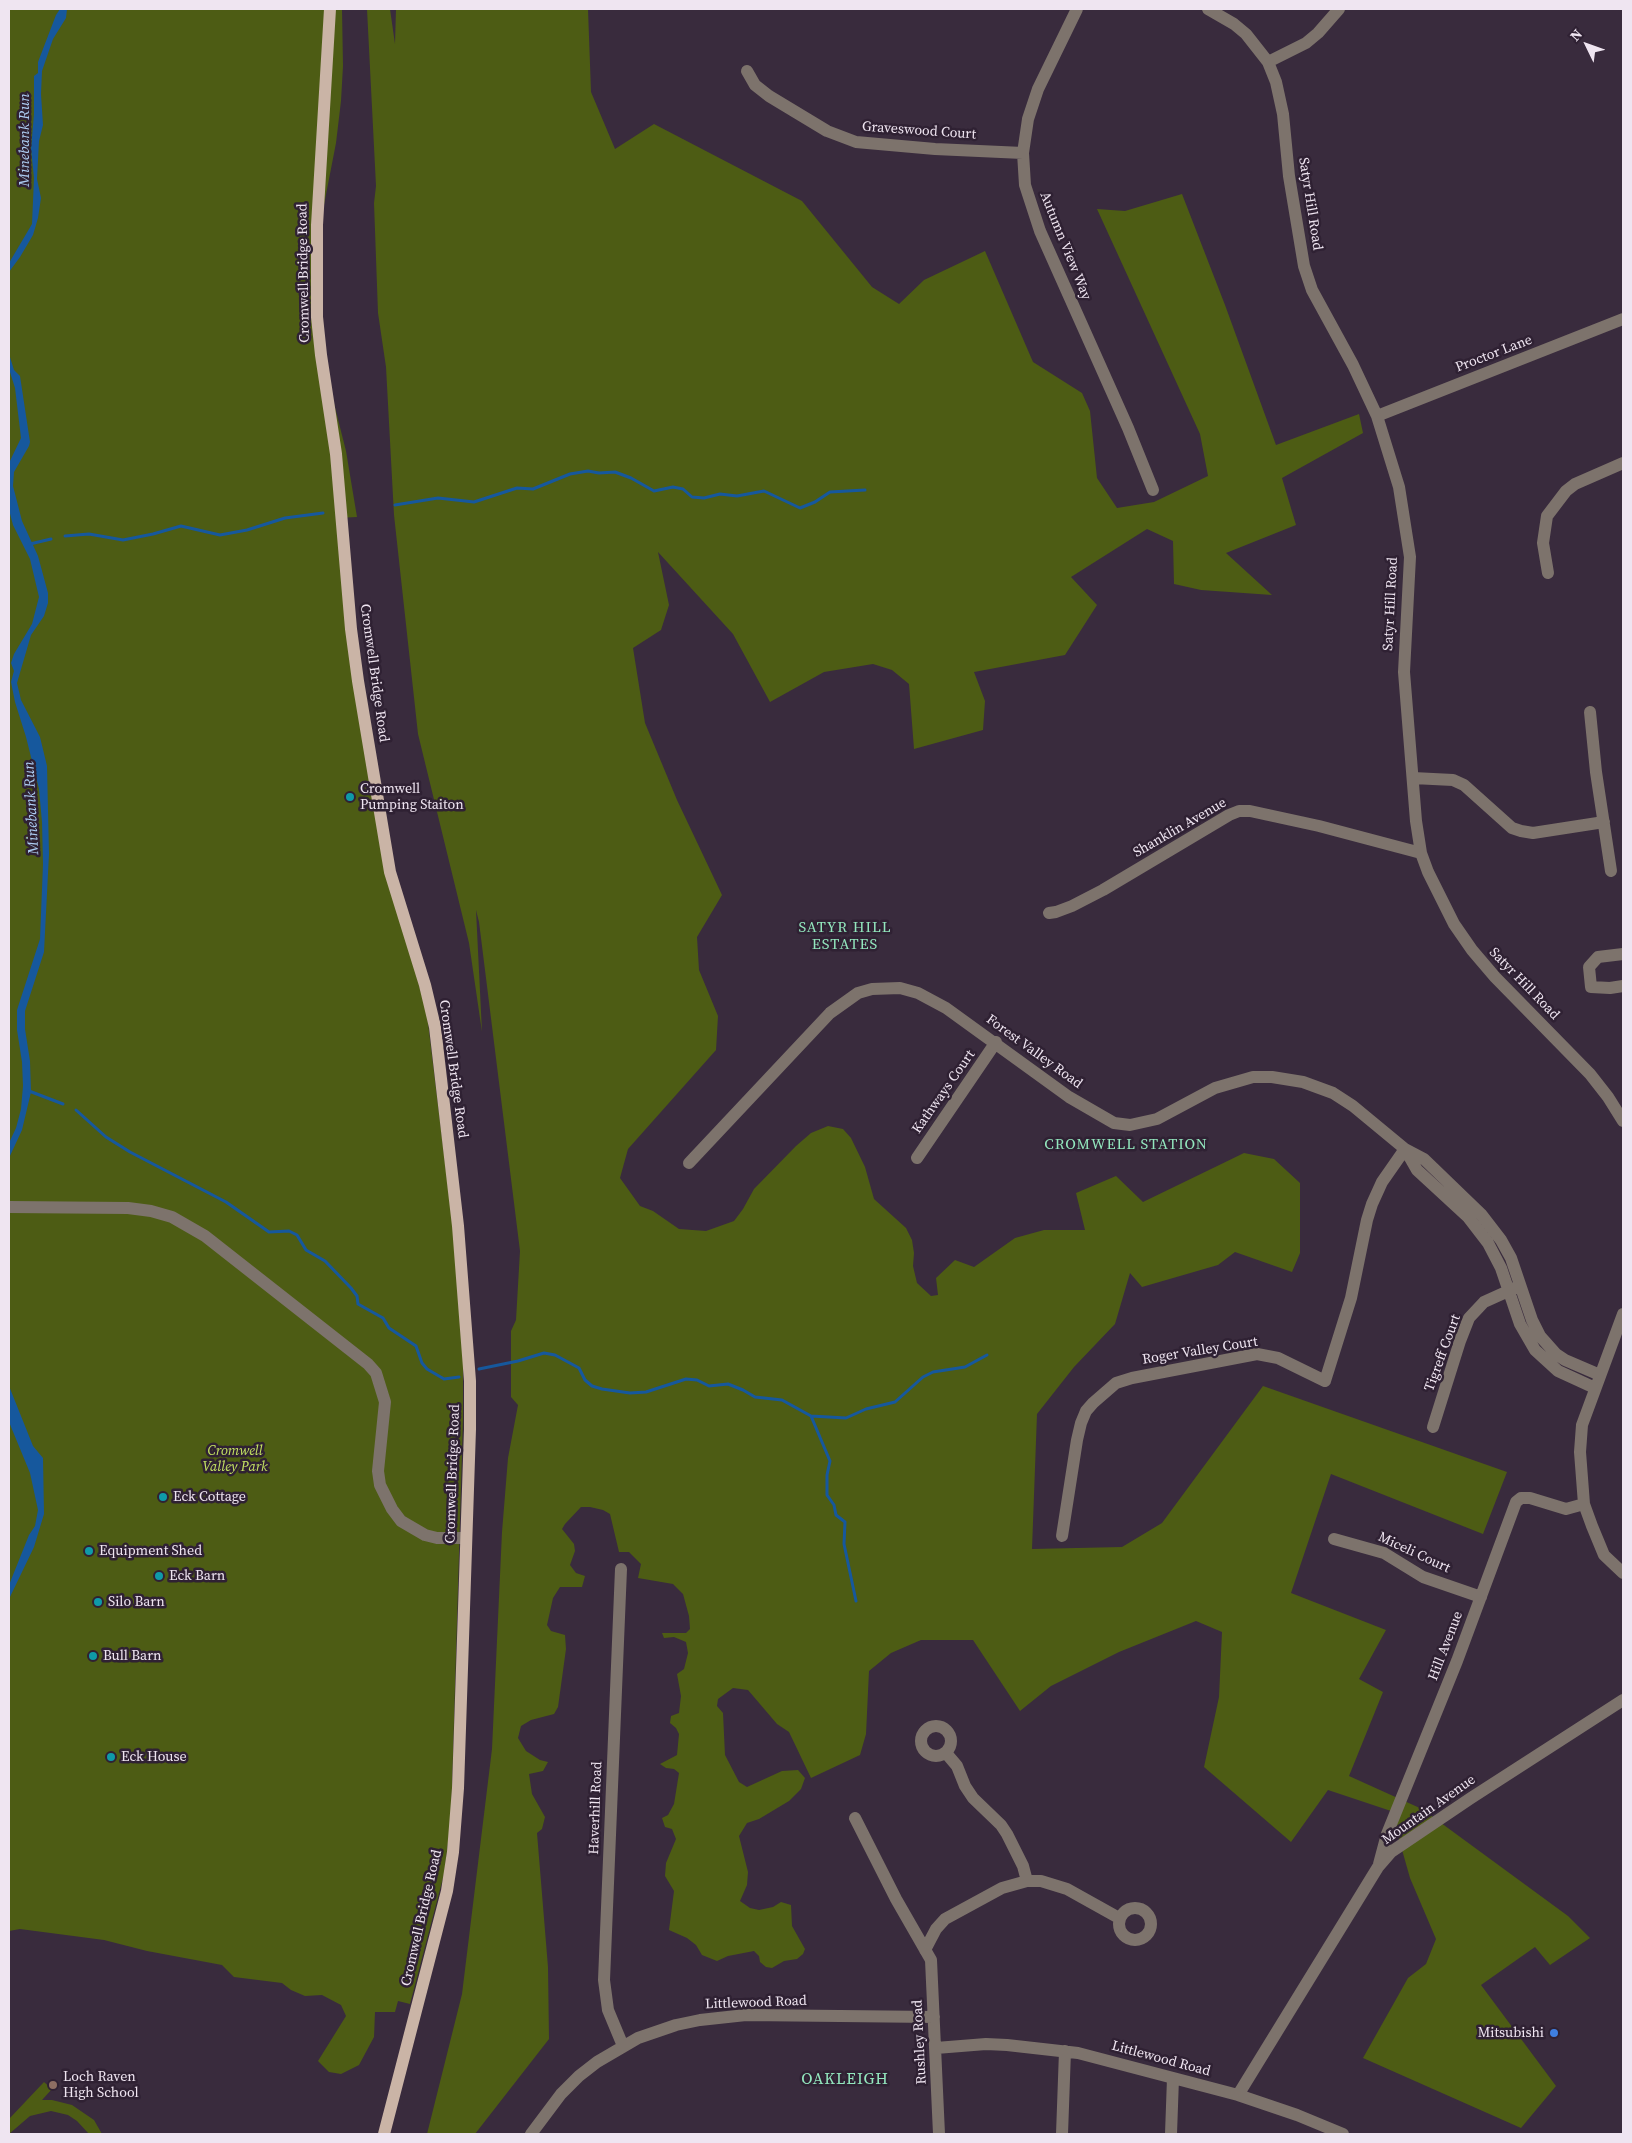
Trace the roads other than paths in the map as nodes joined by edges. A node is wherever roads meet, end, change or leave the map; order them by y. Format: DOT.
graph roads {
  1 [pos="330,9"];
  2 [pos="1077,9"];
  3 [pos="1208,9"];
  4 [pos="1338,9"];
  5 [pos="1268,62"];
  6 [pos="747,71"];
  7 [pos="1023,153"];
  8 [pos="1623,320"];
  9 [pos="1376,416"];
  10 [pos="1623,462"];
  11 [pos="1153,490"];
  12 [pos="1548,573"];
  13 [pos="1590,712"];
  14 [pos="1413,778"];
  15 [pos="1604,822"];
  16 [pos="1421,853"];
  17 [pos="1611,871"];
  18 [pos="1049,913"];
  19 [pos="1623,954"];
  20 [pos="1623,986"];
  21 [pos="996,1042"];
  22 [pos="1623,1121"];
  23 [pos="1406,1149"];
  24 [pos="917,1158"];
  25 [pos="689,1163"];
  26 [pos="9,1207"];
  27 [pos="1514,1288"];
  28 [pos="1623,1314"];
  29 [pos="1600,1375"];
  30 [pos="1595,1388"];
  31 [pos="1433,1427"];
  32 [pos="1584,1504"];
  33 [pos="1062,1536"];
  34 [pos="466,1538"];
  35 [pos="1334,1539"];
  36 [pos="621,1569"];
  37 [pos="1623,1573"];
  38 [pos="1481,1597"];
  39 [pos="1623,1700"];
  40 [pos="946,1753"];
  41 [pos="855,1818"];
  42 [pos="1378,1867"];
  43 [pos="1027,1880"];
  44 [pos="1120,1918"];
  45 [pos="925,1950"];
  46 [pos="934,2017"];
  47 [pos="623,2046"];
  48 [pos="936,2048"];
  49 [pos="1065,2051"];
  50 [pos="1173,2078"];
  51 [pos="1238,2095"];
  52 [pos="384,2134"];
  53 [pos="531,2134"];
  54 [pos="939,2134"];
  55 [pos="1062,2134"];
  56 [pos="1171,2134"];
  57 [pos="1343,2134"];
  1 -- 34 [label="main road, Cromwell Bridge Road"];
  2 -- 7 [label="street, Autumn View Way"];
  3 -- 5 [label="street, Satyr Hill Road"];
  4 -- 5 [label="street"];
  5 -- 9 [label="street, Satyr Hill Road"];
  6 -- 7 [label="street, Graveswood Court"];
  7 -- 11 [label="street, Autumn View Way"];
  8 -- 9 [label="street, Proctor Lane"];
  9 -- 14 [label="street, Satyr Hill Road"];
  10 -- 12 [label="street"];
  13 -- 15 [label="street"];
  14 -- 15 [label="street"];
  14 -- 16 [label="street, Satyr Hill Road"];
  15 -- 17 [label="street"];
  16 -- 18 [label="street, Shanklin Avenue"];
  16 -- 22 [label="street, Satyr Hill Road"];
  19 -- 20 [label="street"];
  21 -- 23 [label="street, Forest Valley Road"];
  21 -- 24 [label="street, Kathways Court"];
  21 -- 25 [label="street, Forest Valley Road"];
  23 -- 27 [label="street, Forest Valley Road"];
  23 -- 33 [label="street, Roger Valley Court"];
  26 -- 34 [label="street"];
  27 -- 29 [label="street, Forest Valley Road"];
  27 -- 30 [label="street, Forest Valley Road"];
  27 -- 31 [label="street, Tigreff Court"];
  28 -- 29 [label="street"];
  29 -- 30 [label="street"];
  30 -- 32 [label="street"];
  32 -- 37 [label="street"];
  32 -- 38 [label="street, Hill Avenue"];
  34 -- 52 [label="main road, Cromwell Bridge Road"];
  35 -- 38 [label="street, Miceli Court"];
  36 -- 47 [label="street, Haverhill Road"];
  38 -- 42 [label="street, Hill Avenue"];
  39 -- 42 [label="street, Mountain Avenue"];
  40 -- 43 [label="street"];
  41 -- 45 [label="street, Rushley Road"];
  42 -- 51 [label="street, Mountain Avenue"];
  43 -- 44 [label="street"];
  43 -- 45 [label="street"];
  45 -- 46 [label="street, Rushley Road"];
  46 -- 47 [label="street, Littlewood Road"];
  46 -- 48 [label="street, Rushley Road"];
  47 -- 53 [label="street, Littlewood Road"];
  48 -- 49 [label="street, Littlewood Road"];
  48 -- 54 [label="street, Rushley Road"];
  49 -- 50 [label="street, Littlewood Road"];
  49 -- 55 [label="street"];
  50 -- 51 [label="street, Littlewood Road"];
  50 -- 56 [label="street"];
  51 -- 57 [label="street, Littlewood Road"];
}
